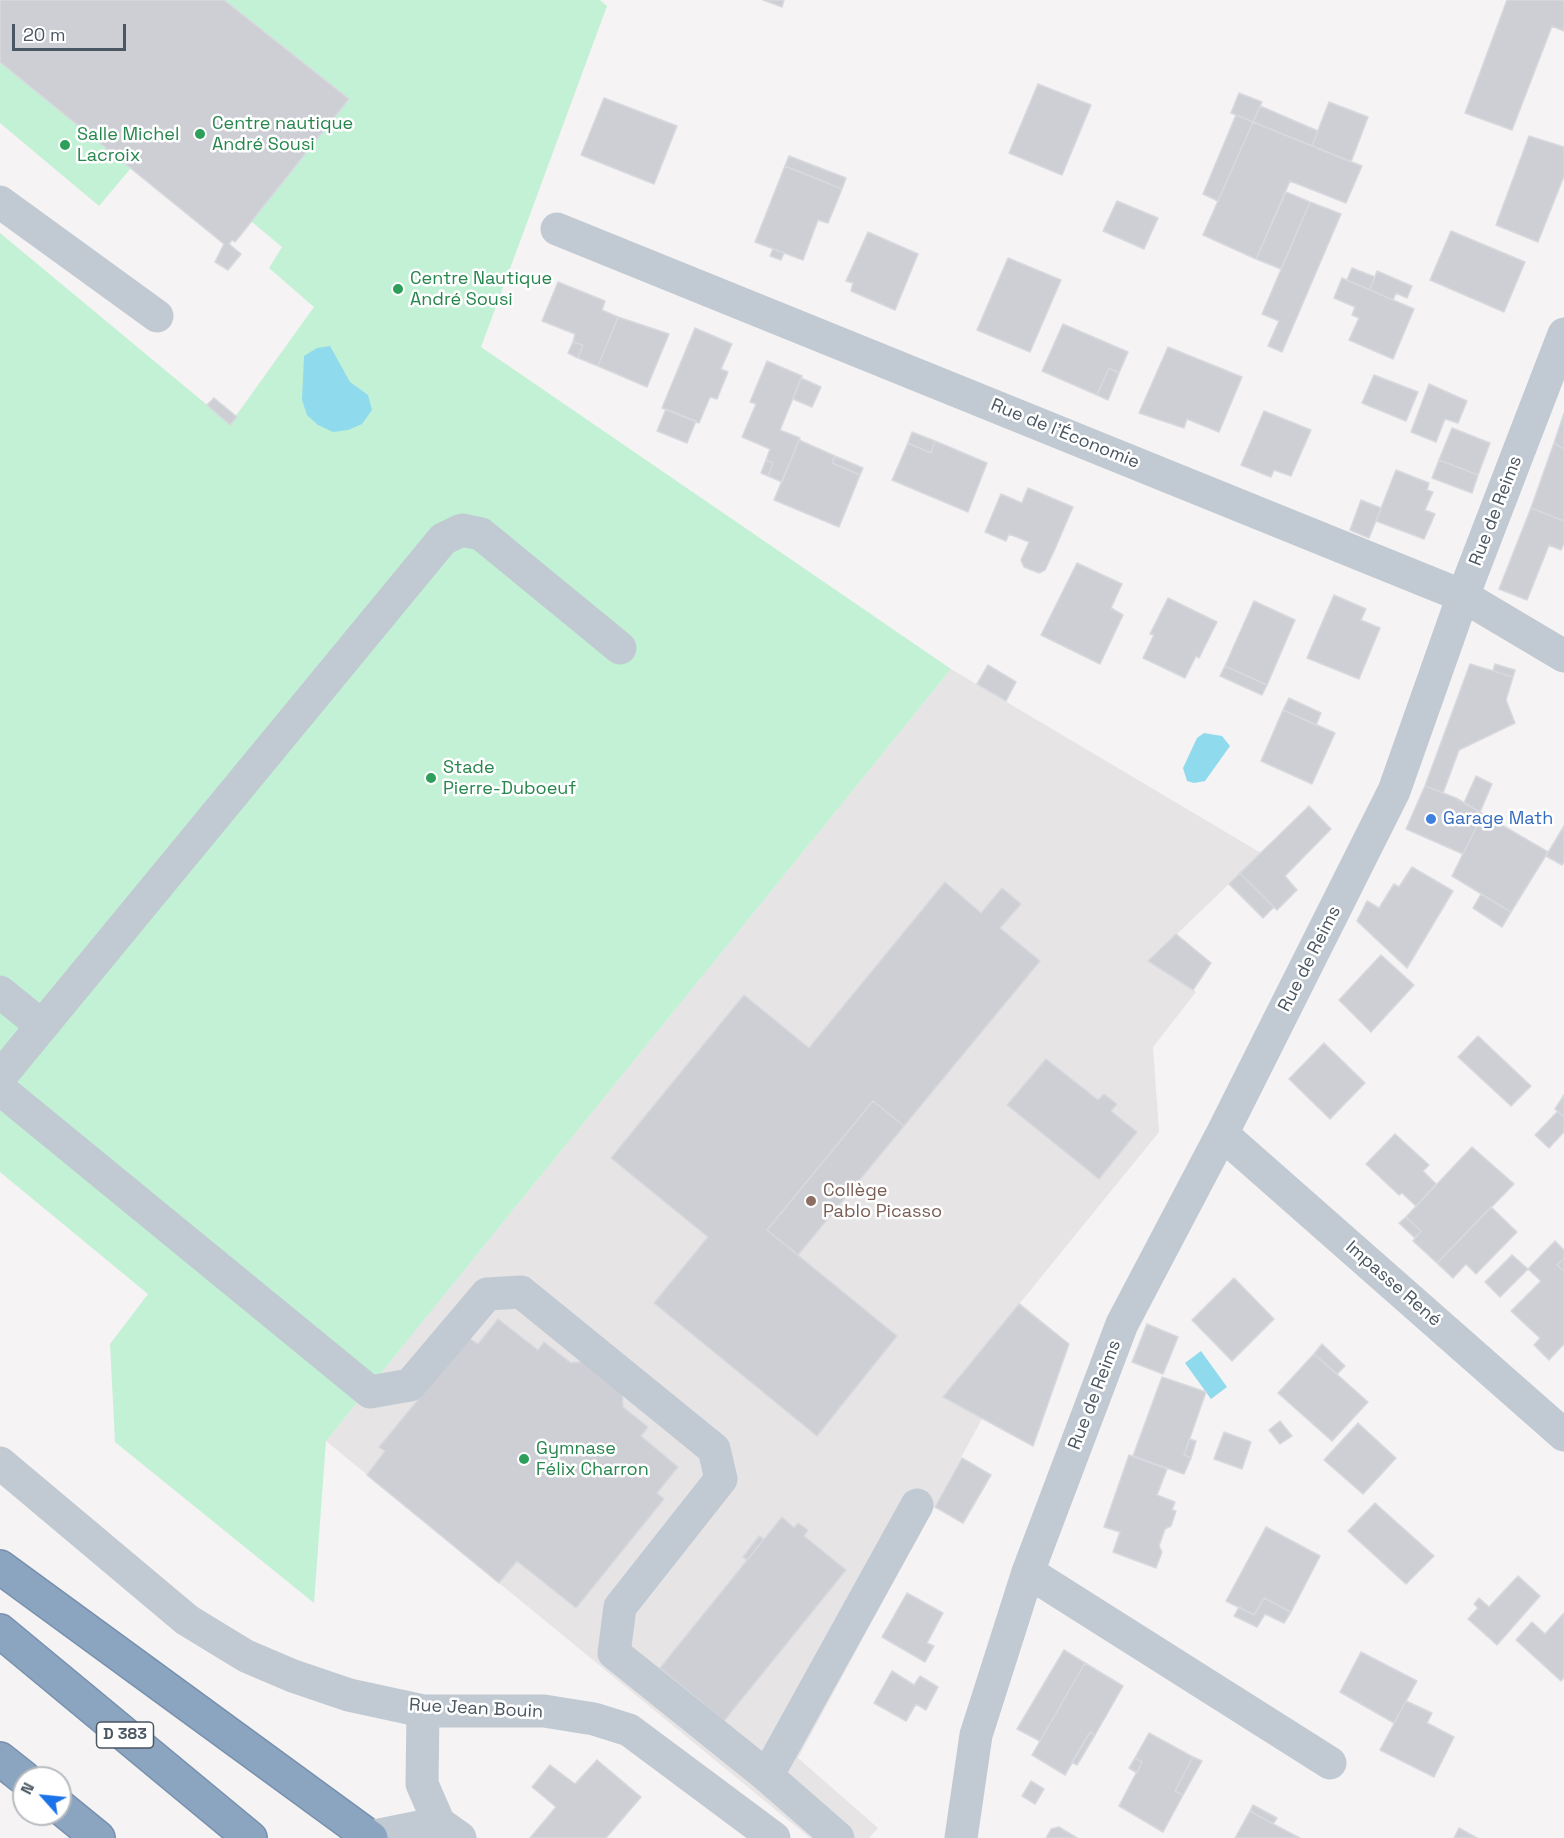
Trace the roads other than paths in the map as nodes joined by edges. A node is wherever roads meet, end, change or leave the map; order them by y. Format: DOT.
graph roads {
  1 [pos="0,202"];
  2 [pos="557,229"];
  3 [pos="157,316"];
  4 [pos="1564,334"];
  5 [pos="1464,596"];
  6 [pos="620,648"];
  7 [pos="1564,656"];
  8 [pos="0,992"];
  9 [pos="42,1026"];
  10 [pos="0,1077"];
  11 [pos="0,1089"];
  12 [pos="1222,1134"];
  13 [pos="1564,1435"];
  14 [pos="0,1463"];
  15 [pos="917,1505"];
  16 [pos="0,1567"];
  17 [pos="1028,1572"];
  18 [pos="0,1631"];
  19 [pos="423,1711"];
  20 [pos="0,1759"];
  21 [pos="1330,1763"];
  22 [pos="12,1768"];
  23 [pos="767,1776"];
  24 [pos="72,1817"];
  25 [pos="449,1830"];
  26 [pos="370,1837"];
  27 [pos="98,1838"];
  28 [pos="250,1838"];
  29 [pos="774,1838"];
  30 [pos="838,1838"];
  31 [pos="962,1838"];
  1 -- 3 [label="street"];
  2 -- 5 [label="street, Rue de l'Économie"];
  4 -- 5 [label="street, Rue de Reims"];
  5 -- 7 [label="street, Rue de l'Économie"];
  5 -- 12 [label="street, Rue de Reims"];
  6 -- 9 [label="street"];
  8 -- 9 [label="street"];
  9 -- 10 [label="street"];
  11 -- 23 [label="street"];
  12 -- 13 [label="street, Impasse René"];
  12 -- 17 [label="street, Rue de Reims"];
  14 -- 19 [label="street, Rue Jean Bouin"];
  15 -- 23 [label="street"];
  16 -- 26 [label="highway"];
  17 -- 21 [label="street"];
  17 -- 31 [label="street, Rue de Reims"];
  18 -- 28 [label="highway, D 383"];
  19 -- 25 [label="street"];
  19 -- 29 [label="street, Rue Jean Bouin"];
  20 -- 22 [label="highway"];
  23 -- 30 [label="street"];
  24 -- 27 [label="highway"];
  25 -- 26 [label="street"];
}
